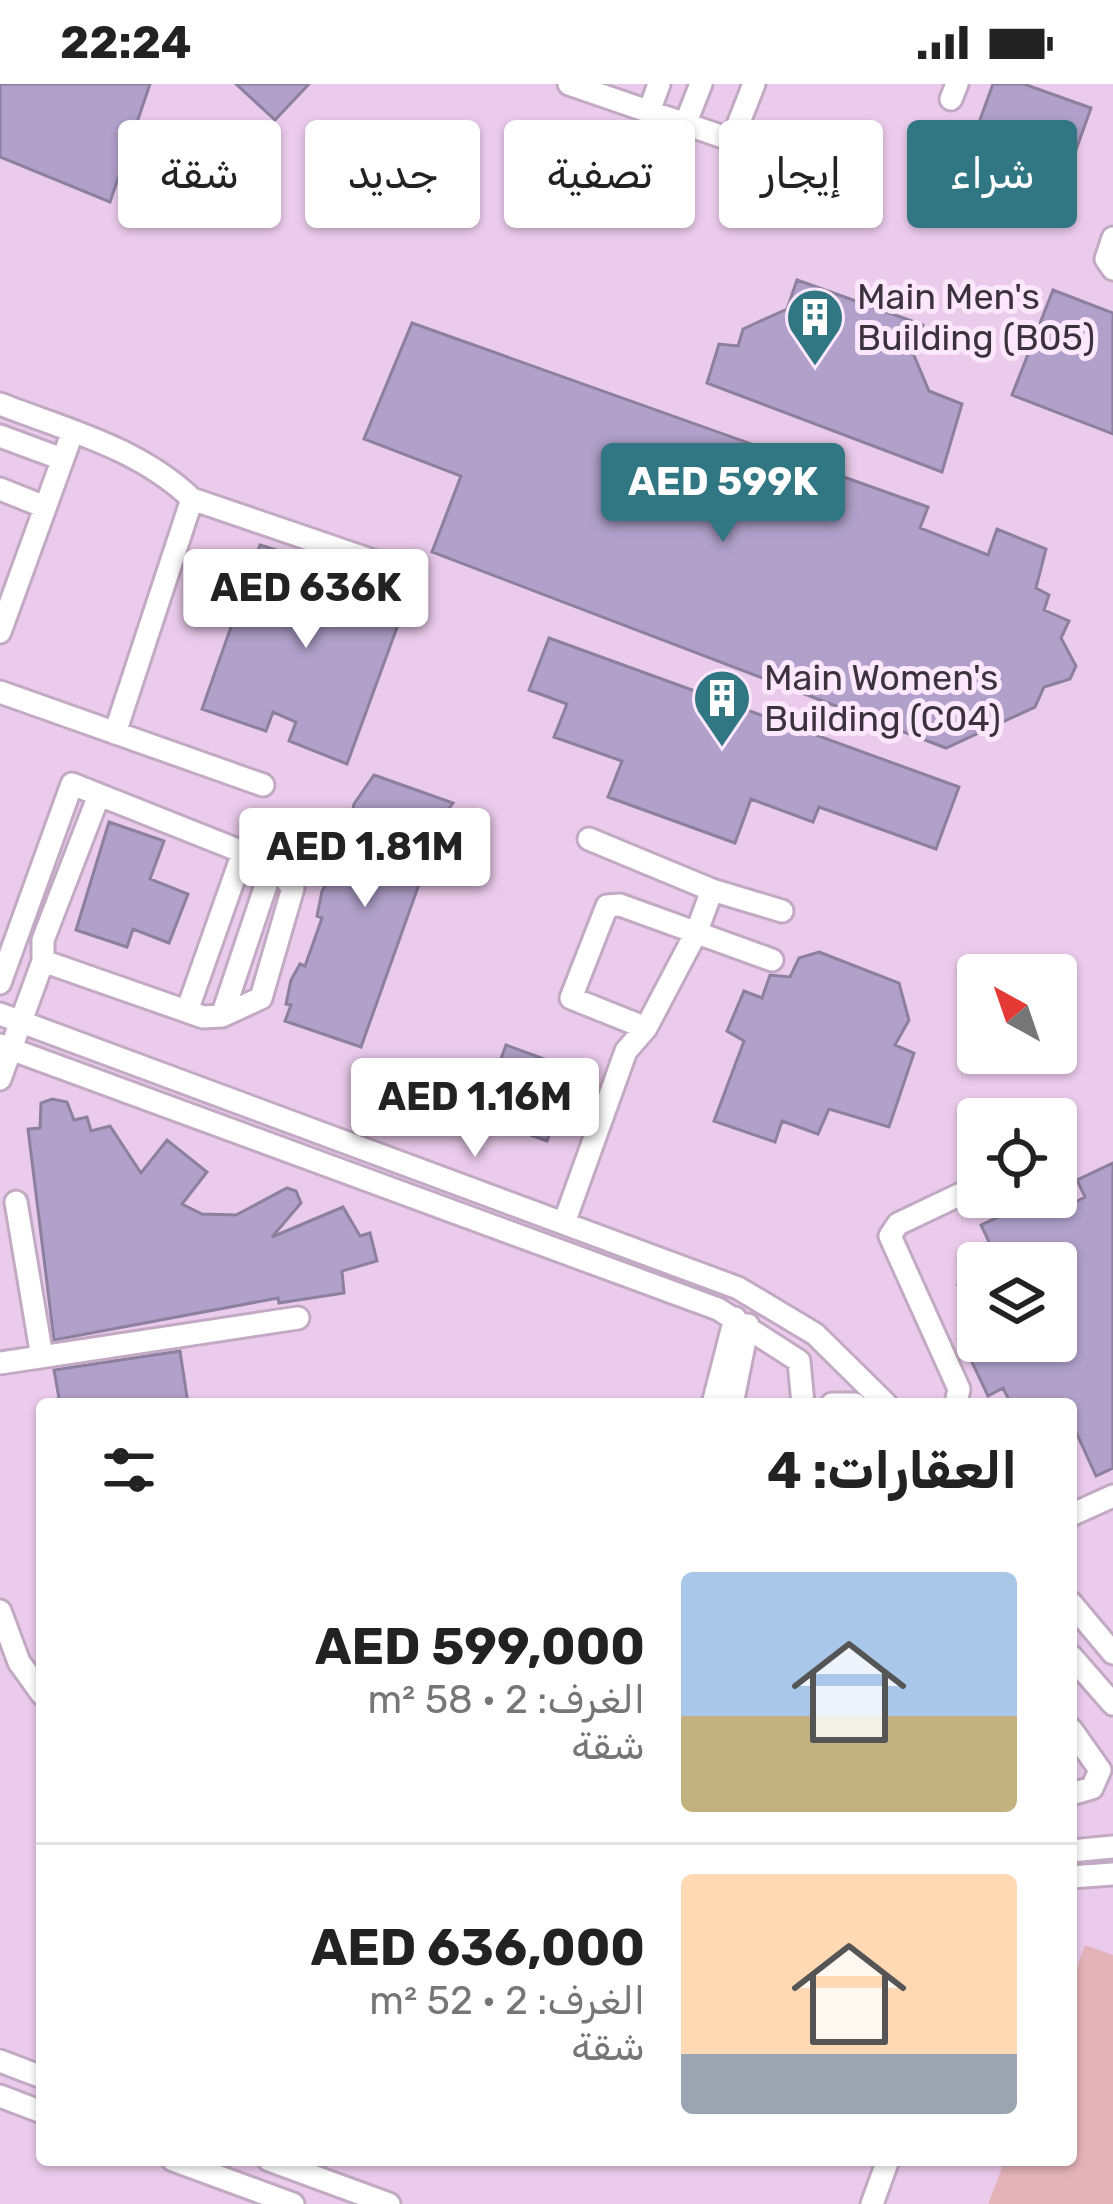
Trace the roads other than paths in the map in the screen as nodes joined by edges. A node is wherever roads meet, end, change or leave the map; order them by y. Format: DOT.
graph roads {
  1 [pos="569,84"];
  2 [pos="659,84"];
  3 [pos="701,84"];
  4 [pos="754,84"];
  5 [pos="596,89"];
  6 [pos="649,112"];
  7 [pos="679,120"];
  8 [pos="687,120"];
  9 [pos="695,126"];
  10 [pos="1113,238"];
  11 [pos="1113,268"];
  12 [pos="0,404"];
  13 [pos="73,431"];
  14 [pos="0,436"];
  15 [pos="62,458"];
  16 [pos="0,489"];
  17 [pos="192,499"];
  18 [pos="45,507"];
  19 [pos="388,566"];
  20 [pos="0,632"];
  21 [pos="0,692"];
  22 [pos="115,733"];
  23 [pos="263,785"];
  24 [pos="99,795"];
  25 [pos="589,839"];
  26 [pos="244,850"];
  27 [pos="40,871"];
  28 [pos="66,879"];
  29 [pos="712,890"];
  30 [pos="782,911"];
  31 [pos="697,932"];
  32 [pos="772,960"];
  33 [pos="43,961"];
  34 [pos="0,983"];
  35 [pos="187,1012"];
  36 [pos="0,1014"];
  37 [pos="22,1023"];
  38 [pos="646,1028"];
  39 [pos="6,1047"];
  40 [pos="0,1079"];
  41 [pos="957,1196"];
  42 [pos="16,1202"];
  43 [pos="564,1223"];
  44 [pos="625,1245"];
  45 [pos="615,1268"];
  46 [pos="298,1318"];
  47 [pos="742,1322"];
  48 [pos="42,1357"];
  49 [pos="0,1364"];
  50 [pos="715,1398"];
  51 [pos="733,1398"];
  52 [pos="803,1398"];
  53 [pos="880,1398"];
  54 [pos="957,1398"];
  55 [pos="1113,1496"];
  56 [pos="1077,1512"];
  57 [pos="1077,1610"];
  58 [pos="0,1611"];
  59 [pos="1077,1623"];
  60 [pos="1111,1651"];
  61 [pos="1077,1663"];
  62 [pos="36,1686"];
  63 [pos="1113,1704"];
  64 [pos="1077,1737"];
  65 [pos="1077,1793"];
  66 [pos="1113,1847"];
  67 [pos="1077,1850"];
  68 [pos="1113,1874"];
  69 [pos="1077,1876"];
  70 [pos="0,2061"];
  71 [pos="36,2075"];
  72 [pos="0,2096"];
  73 [pos="36,2110"];
  74 [pos="189,2166"];
  75 [pos="295,2166"];
  76 [pos="886,2166"];
  77 [pos="293,2204"];
  78 [pos="389,2204"];
  79 [pos="872,2204"];
  1 -- 5 [label="street"];
  2 -- 6 [label="street"];
  3 -- 8 [label="street"];
  4 -- 9 [label="street"];
  5 -- 6 [label="street"];
  6 -- 7 [label="street"];
  10 -- 11 [label="street"];
  12 -- 13 [label="street"];
  13 -- 15 [label="street"];
  13 -- 17 [label="street"];
  14 -- 15 [label="street"];
  15 -- 18 [label="street"];
  16 -- 18 [label="street"];
  17 -- 19 [label="street"];
  17 -- 22 [label="street"];
  18 -- 20 [label="street"];
  21 -- 22 [label="street"];
  22 -- 23 [label="street"];
  24 -- 26 [label="street"];
  24 -- 27 [label="street"];
  24 -- 28 [label="street"];
  25 -- 29 [label="street"];
  26 -- 35 [label="street"];
  26 -- 35 [label="street"];
  27 -- 28 [label="street"];
  27 -- 34 [label="street"];
  28 -- 33 [label="street"];
  29 -- 30 [label="street"];
  29 -- 31 [label="street"];
  31 -- 32 [label="street"];
  31 -- 38 [label="street"];
  31 -- 38 [label="street"];
  33 -- 35 [label="street"];
  33 -- 37 [label="street"];
  36 -- 37 [label="street"];
  37 -- 39 [label="street"];
  37 -- 43 [label="street"];
  38 -- 43 [label="street"];
  39 -- 40 [label="street"];
  39 -- 45 [label="street"];
  41 -- 54 [label="street"];
  42 -- 48 [label="street"];
  43 -- 44 [label="street"];
  44 -- 45 [label="street"];
  44 -- 53 [label="street"];
  45 -- 47 [label="street"];
  46 -- 48 [label="street"];
  47 -- 50 [label="street"];
  47 -- 51 [label="street"];
  47 -- 52 [label="street"];
  48 -- 49 [label="street"];
  55 -- 56 [label="street"];
  57 -- 60 [label="street"];
  58 -- 62 [label="street"];
  59 -- 60 [label="street"];
  61 -- 63 [label="street"];
  64 -- 65 [label="street"];
  66 -- 67 [label="street"];
  68 -- 69 [label="street"];
  70 -- 71 [label="street"];
  72 -- 73 [label="street"];
  74 -- 77 [label="street"];
  75 -- 78 [label="street"];
  76 -- 79 [label="street"];
}
